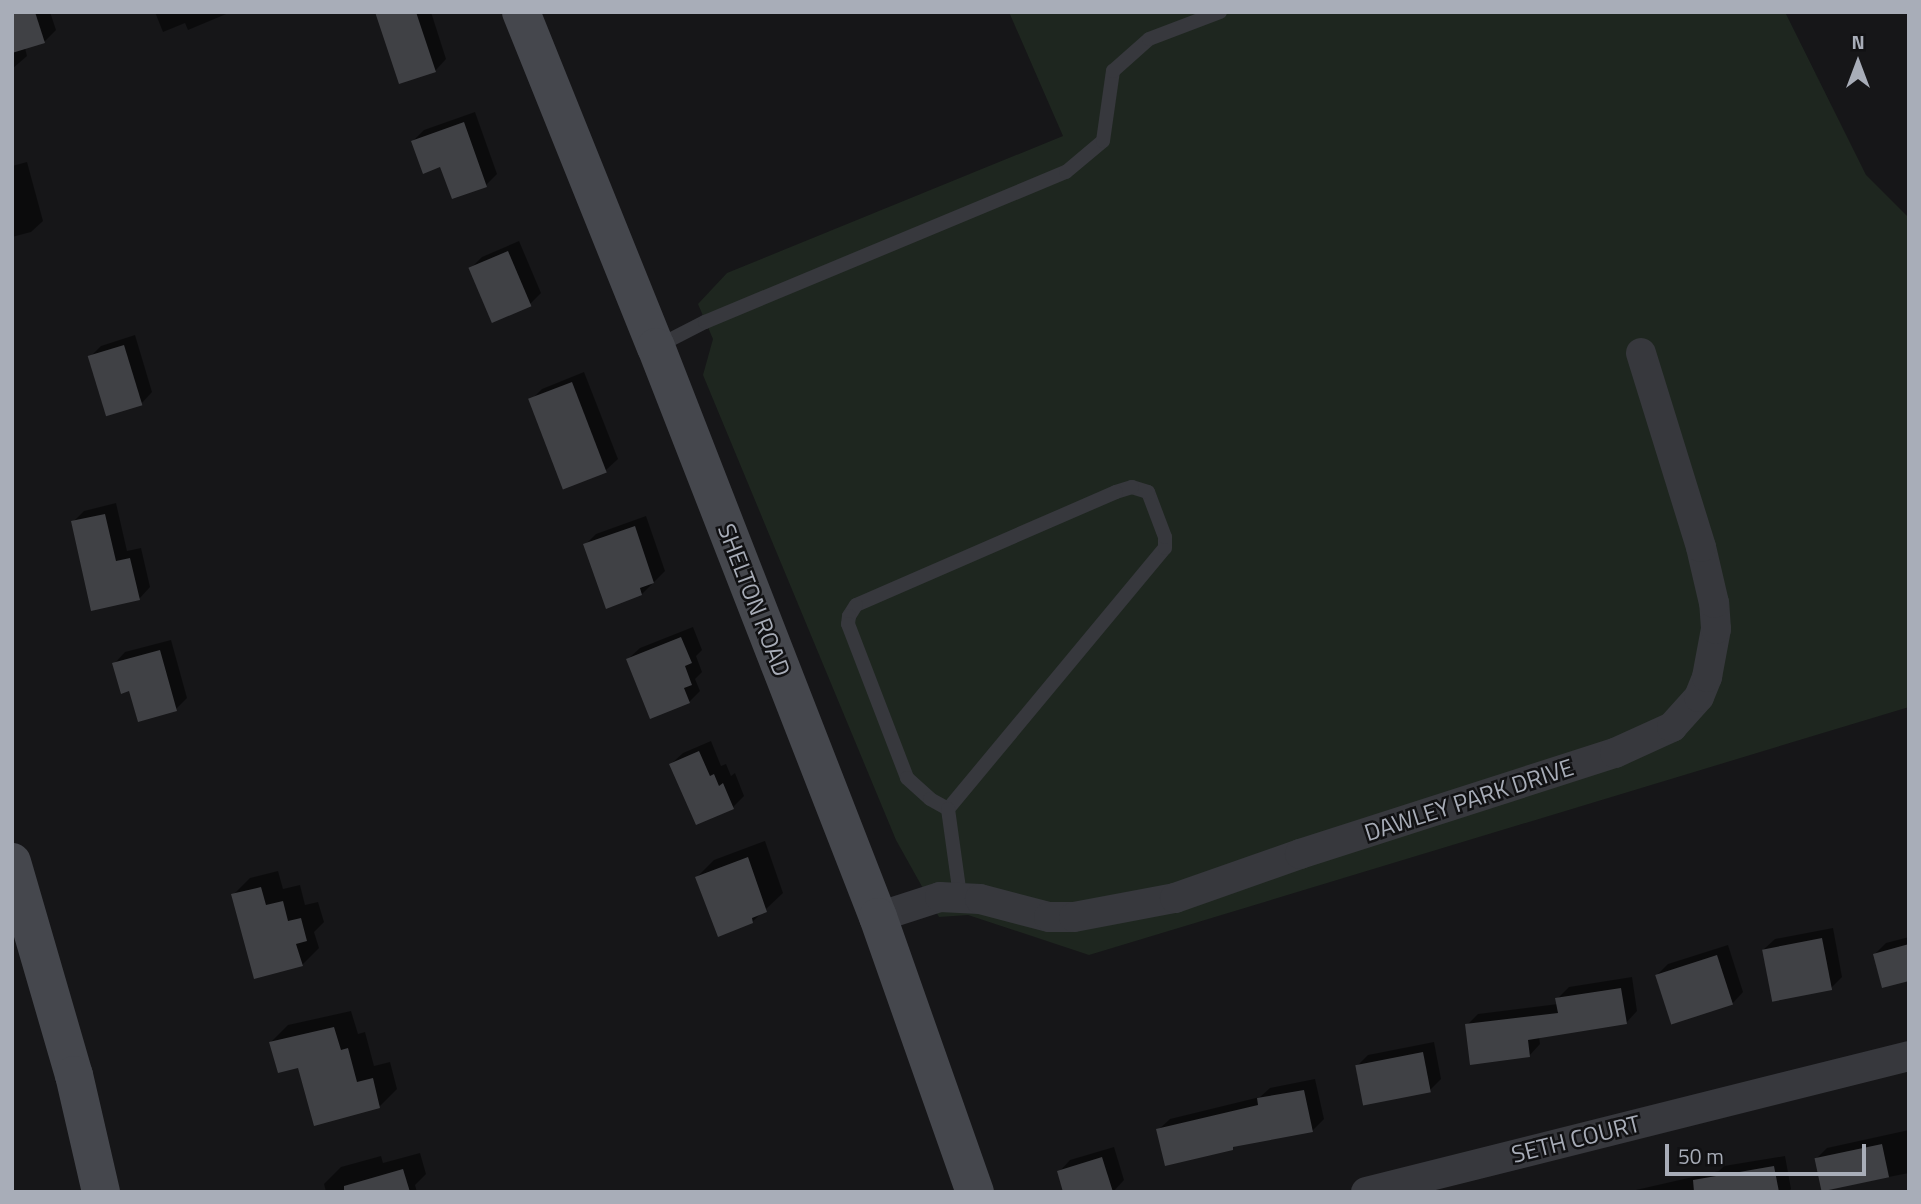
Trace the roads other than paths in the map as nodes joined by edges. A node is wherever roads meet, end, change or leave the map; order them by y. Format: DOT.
graph roads {
  1 [pos="521,12"];
  2 [pos="1220,12"];
  3 [pos="656,347"];
  4 [pos="1642,353"];
  5 [pos="948,809"];
  6 [pos="12,862"];
  7 [pos="961,896"];
  8 [pos="878,917"];
  9 [pos="12,941"];
  10 [pos="1909,1056"];
  11 [pos="94,1192"];
  12 [pos="101,1192"];
  13 [pos="975,1192"];
  14 [pos="1366,1192"];
  1 -- 3 [label="street, SHELTON ROAD"];
  2 -- 3 [label="lane"];
  3 -- 8 [label="street, SHELTON ROAD"];
  4 -- 7 [label="street, DAWLEY PARK DRIVE"];
  5 -- 5 [label="lane"];
  5 -- 7 [label="lane"];
  6 -- 12 [label="street"];
  7 -- 8 [label="street, DAWLEY PARK DRIVE"];
  8 -- 13 [label="street, SHELTON ROAD"];
  9 -- 11 [label="street"];
  10 -- 14 [label="street, SETH COURT"];
}
